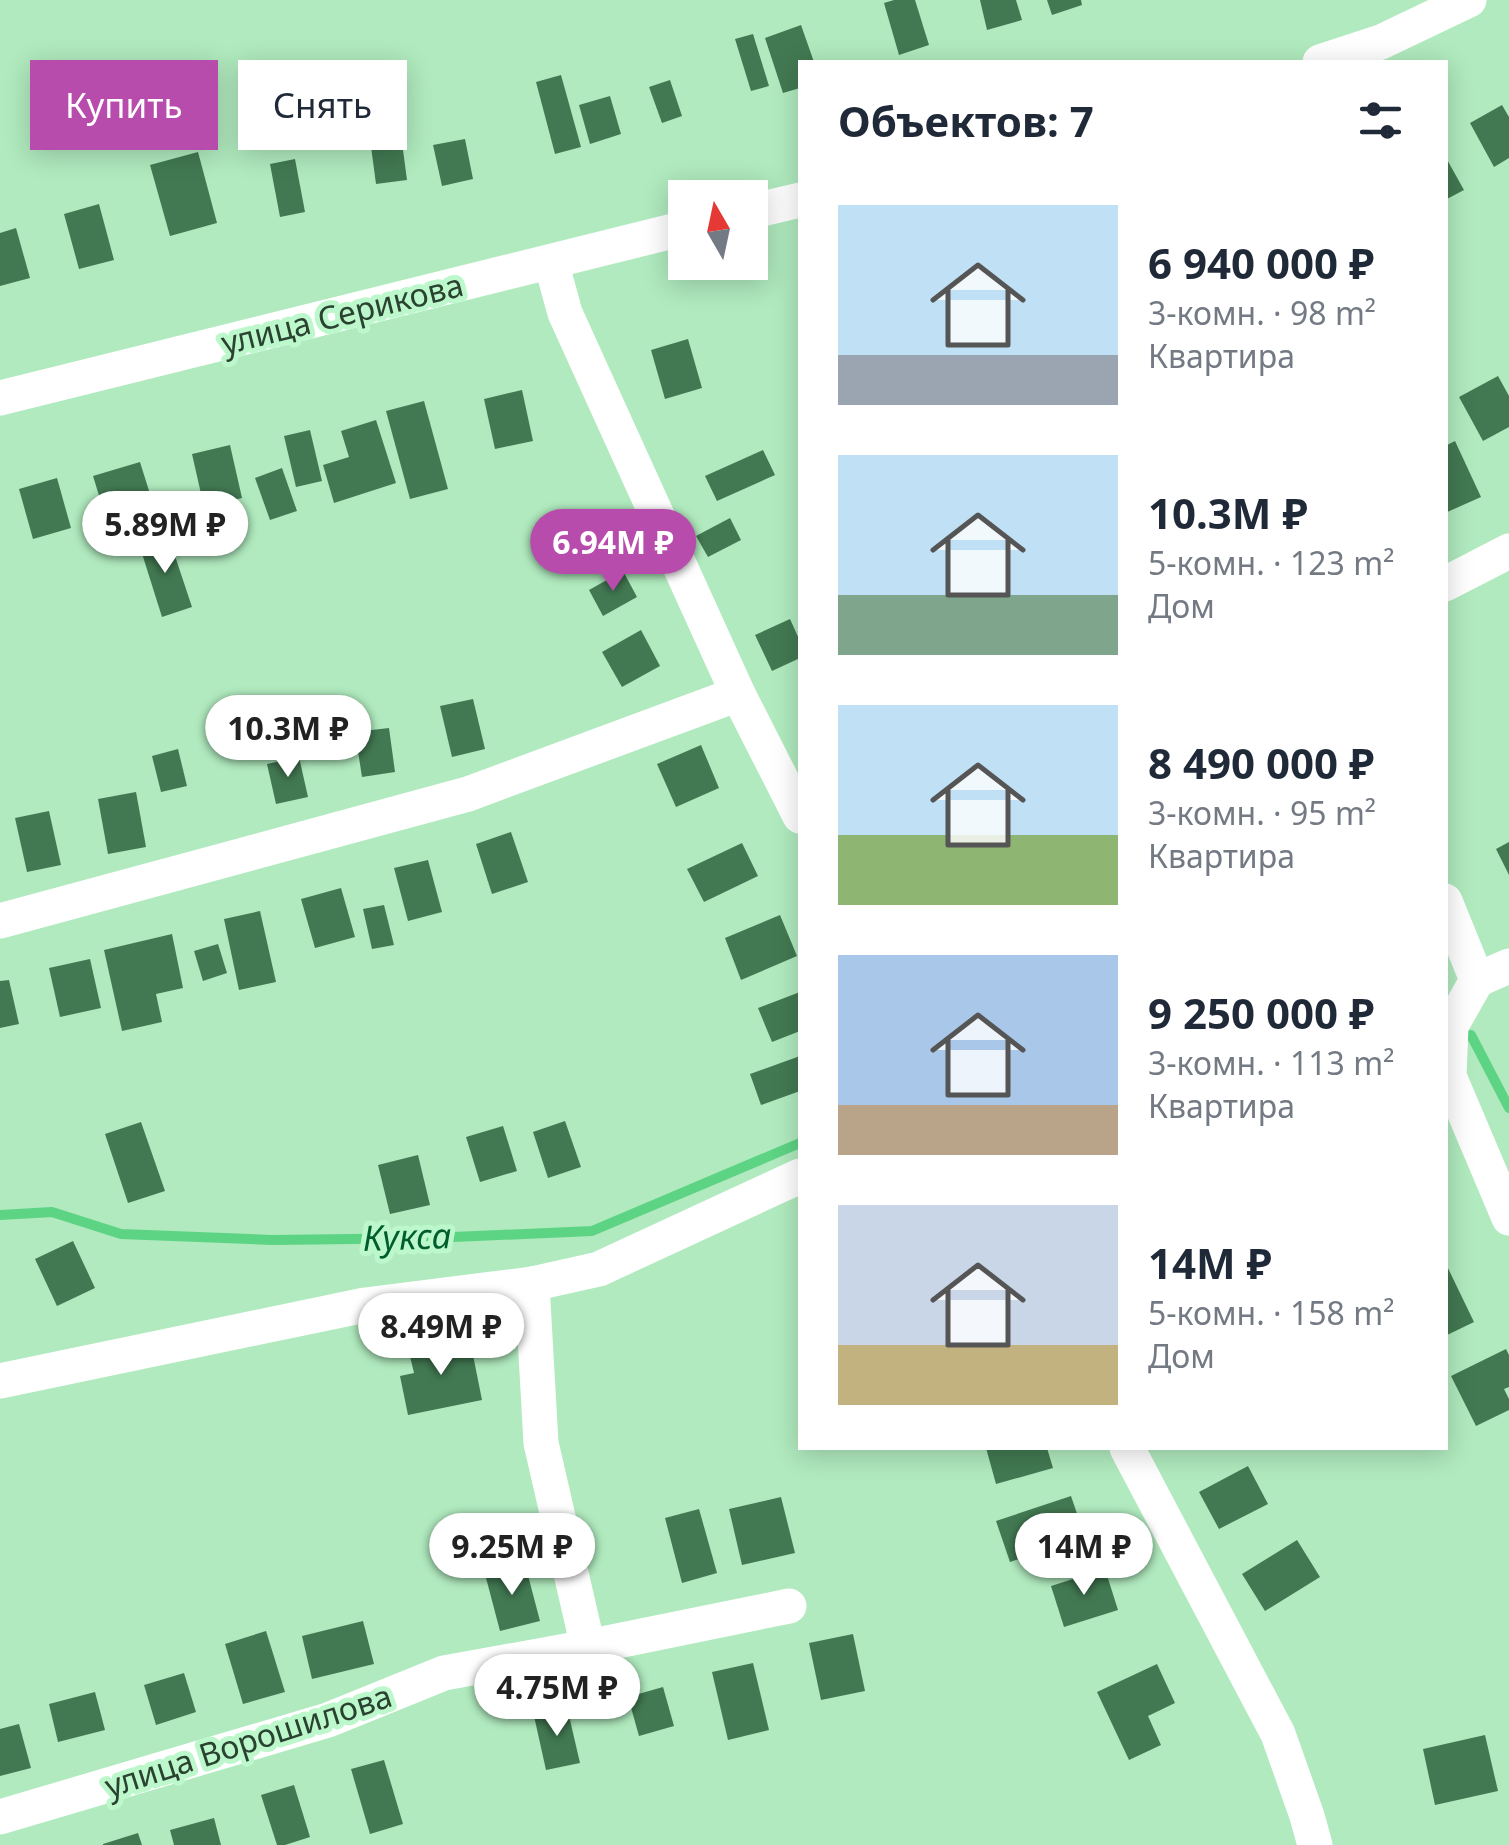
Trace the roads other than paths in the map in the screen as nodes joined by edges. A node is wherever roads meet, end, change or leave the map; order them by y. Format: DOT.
graph roads {
  1 [pos="1469,0"];
  2 [pos="1326,60"];
  3 [pos="798,200"];
  4 [pos="768,208"];
  5 [pos="668,232"];
  6 [pos="550,262"];
  7 [pos="0,398"];
  8 [pos="1509,551"];
  9 [pos="1448,582"];
  10 [pos="738,694"];
  11 [pos="798,812"];
  12 [pos="1448,906"];
  13 [pos="0,921"];
  14 [pos="1493,973"];
  15 [pos="798,1177"];
  16 [pos="1509,1218"];
  17 [pos="532,1284"];
  18 [pos="0,1382"];
  19 [pos="1128,1450"];
  20 [pos="789,1606"];
  21 [pos="588,1647"];
  22 [pos="0,1817"];
  23 [pos="1315,1845"];
  1 -- 2 [label="street"];
  3 -- 4 [label="street"];
  5 -- 6 [label="street, улица Серикова"];
  6 -- 7 [label="street, улица Серикова"];
  6 -- 10 [label="street"];
  8 -- 9 [label="street"];
  10 -- 11 [label="street"];
  10 -- 13 [label="street"];
  12 -- 14 [label="street"];
  14 -- 16 [label="street"];
  15 -- 17 [label="street"];
  17 -- 18 [label="street"];
  17 -- 21 [label="street"];
  19 -- 23 [label="street"];
  20 -- 21 [label="street, улица Ворошилова"];
  21 -- 22 [label="street, улица Ворошилова"];
}
